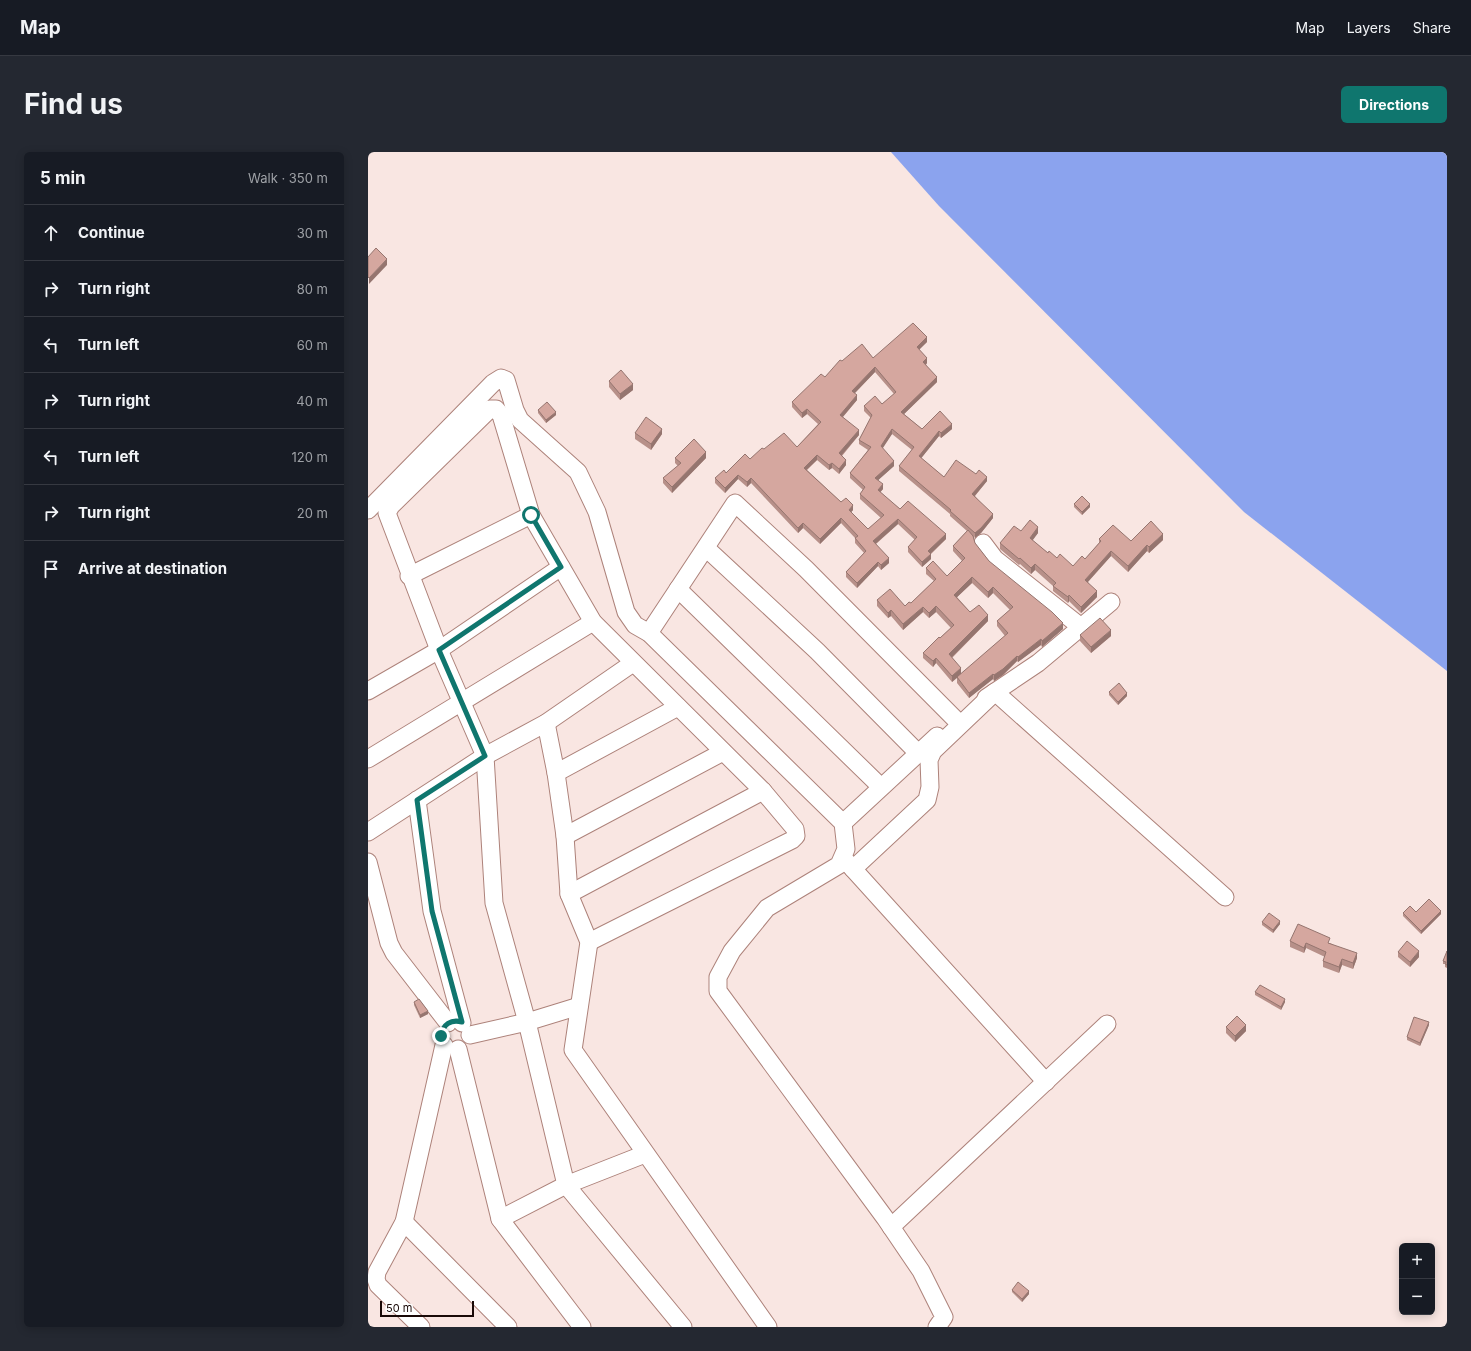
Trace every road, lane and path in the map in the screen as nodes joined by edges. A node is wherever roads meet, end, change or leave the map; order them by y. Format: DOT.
graph roads {
  1 [pos="368,510"];
  2 [pos="531,515"];
  3 [pos="984,543"];
  4 [pos="706,548"];
  5 [pos="561,567"];
  6 [pos="409,576"];
  7 [pos="678,589"];
  8 [pos="1111,602"];
  9 [pos="593,622"];
  10 [pos="1081,627"];
  11 [pos="649,633"];
  12 [pos="439,650"];
  13 [pos="633,663"];
  14 [pos="368,691"];
  15 [pos="995,692"];
  16 [pos="462,701"];
  17 [pos="678,707"];
  18 [pos="955,719"];
  19 [pos="546,723"];
  20 [pos="723,752"];
  21 [pos="918,753"];
  22 [pos="485,756"];
  23 [pos="368,759"];
  24 [pos="556,773"];
  25 [pos="881,787"];
  26 [pos="763,791"];
  27 [pos="417,800"];
  28 [pos="843,823"];
  29 [pos="368,832"];
  30 [pos="565,836"];
  31 [pos="368,862"];
  32 [pos="848,863"];
  33 [pos="569,894"];
  34 [pos="1225,897"];
  35 [pos="589,942"];
  36 [pos="579,1006"];
  37 [pos="527,1022"];
  38 [pos="1107,1024"];
  39 [pos="460,1027"];
  40 [pos="451,1047"];
  41 [pos="1046,1082"];
  42 [pos="645,1154"];
  43 [pos="566,1185"];
  44 [pos="500,1219"];
  45 [pos="404,1222"];
  46 [pos="891,1227"];
  47 [pos="421,1327"];
  48 [pos="508,1327"];
  49 [pos="582,1327"];
  50 [pos="683,1327"];
  51 [pos="768,1327"];
  52 [pos="937,1327"];
  1 -- 11 [label="street"];
  2 -- 5 [label="street"];
  2 -- 6 [label="street"];
  2 -- 6 [label="street"];
  3 -- 10 [label="street"];
  4 -- 7 [label="street"];
  4 -- 18 [label="street"];
  4 -- 21 [label="street"];
  5 -- 9 [label="street"];
  5 -- 12 [label="street"];
  6 -- 12 [label="street"];
  7 -- 11 [label="street"];
  7 -- 25 [label="street"];
  8 -- 10 [label="street"];
  9 -- 13 [label="street"];
  9 -- 16 [label="street"];
  10 -- 15 [label="street"];
  11 -- 28 [label="street"];
  12 -- 14 [label="street"];
  12 -- 16 [label="street"];
  13 -- 17 [label="street"];
  13 -- 19 [label="street"];
  15 -- 18 [label="street"];
  15 -- 32 [label="street"];
  15 -- 34 [label="street"];
  16 -- 22 [label="street"];
  16 -- 23 [label="street"];
  17 -- 20 [label="street"];
  17 -- 24 [label="street"];
  18 -- 21 [label="street"];
  19 -- 22 [label="street"];
  19 -- 24 [label="street"];
  20 -- 26 [label="street"];
  20 -- 30 [label="street"];
  21 -- 25 [label="street"];
  22 -- 27 [label="street"];
  22 -- 37 [label="street"];
  24 -- 30 [label="street"];
  25 -- 28 [label="street"];
  26 -- 33 [label="street"];
  26 -- 35 [label="street"];
  27 -- 29 [label="street"];
  27 -- 39 [label="street"];
  28 -- 32 [label="street"];
  30 -- 33 [label="street"];
  31 -- 39 [label="street"];
  32 -- 41 [label="street"];
  32 -- 46 [label="street"];
  33 -- 35 [label="street"];
  35 -- 36 [label="street"];
  36 -- 37 [label="street"];
  36 -- 42 [label="street"];
  37 -- 39 [label="street"];
  37 -- 43 [label="street"];
  38 -- 41 [label="street"];
  39 -- 40 [label="street"];
  39 -- 40 [label="street"];
  40 -- 44 [label="street"];
  40 -- 45 [label="street"];
  41 -- 46 [label="street"];
  42 -- 43 [label="street"];
  42 -- 51 [label="street"];
  43 -- 44 [label="street"];
  43 -- 50 [label="street"];
  44 -- 49 [label="street"];
  45 -- 47 [label="street"];
  45 -- 48 [label="street"];
  46 -- 52 [label="street"];
}
